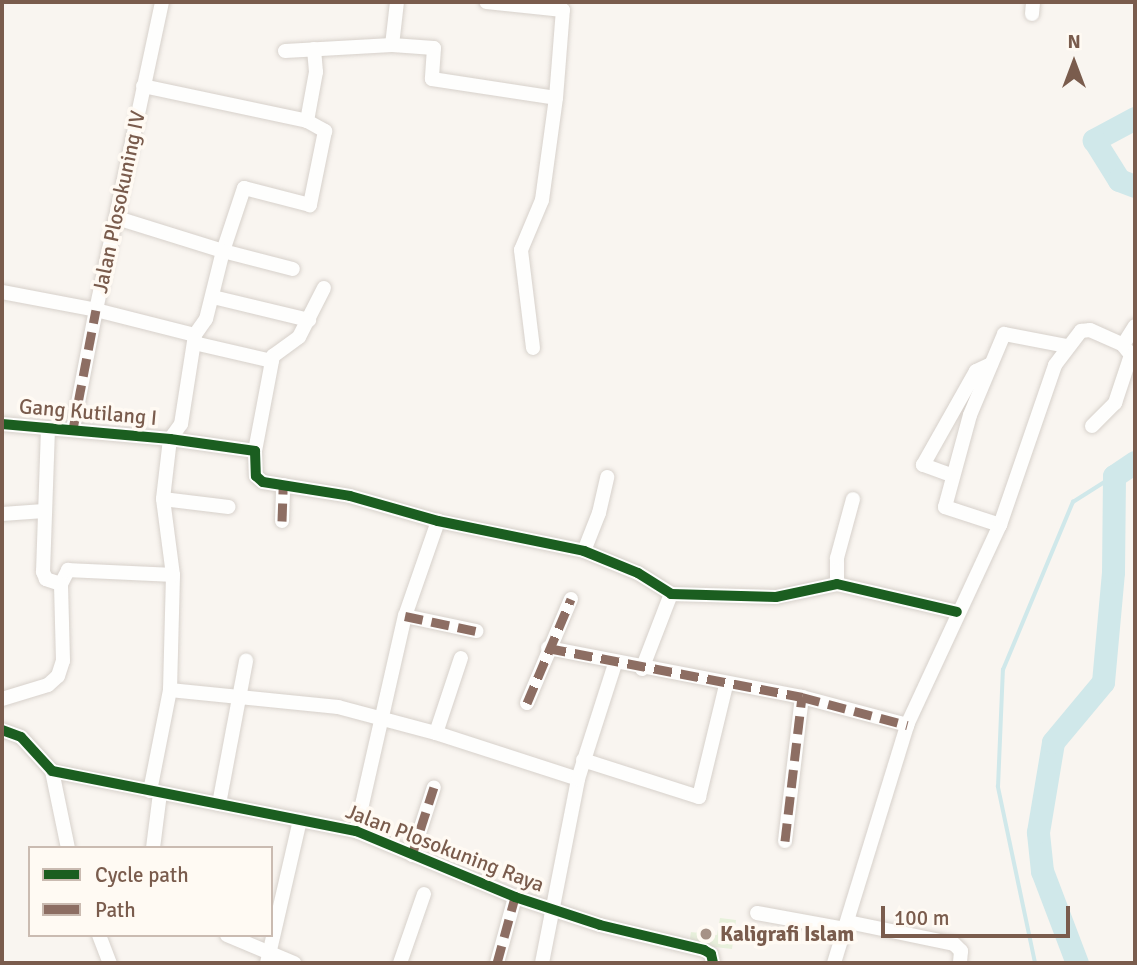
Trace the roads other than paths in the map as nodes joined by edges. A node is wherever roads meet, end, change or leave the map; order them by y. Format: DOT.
graph roads {
  1 [pos="162,2"];
  2 [pos="397,2"];
  3 [pos="486,2"];
  4 [pos="392,45"];
  5 [pos="314,49"];
  6 [pos="285,51"];
  7 [pos="143,86"];
  8 [pos="556,98"];
  9 [pos="307,121"];
  10 [pos="117,218"];
  11 [pos="223,251"];
  12 [pos="293,270"];
  13 [pos="324,288"];
  14 [pos="2,292"];
  15 [pos="212,297"];
  16 [pos="96,310"];
  17 [pos="309,320"];
  18 [pos="1135,326"];
  19 [pos="195,339"];
  20 [pos="1123,345"];
  21 [pos="1067,346"];
  22 [pos="533,348"];
  23 [pos="272,361"];
  24 [pos="991,364"];
  25 [pos="2,424"];
  26 [pos="1092,426"];
  27 [pos="48,428"];
  28 [pos="73,429"];
  29 [pos="170,439"];
  30 [pos="255,451"];
  31 [pos="951,475"];
  32 [pos="607,477"];
  33 [pos="283,485"];
  34 [pos="163,499"];
  35 [pos="853,499"];
  36 [pos="229,507"];
  37 [pos="44,511"];
  38 [pos="2,514"];
  39 [pos="282,521"];
  40 [pos="438,521"];
  41 [pos="1000,525"];
  42 [pos="583,551"];
  43 [pos="173,575"];
  44 [pos="61,584"];
  45 [pos="837,584"];
  46 [pos="671,593"];
  47 [pos="571,599"];
  48 [pos="957,612"];
  49 [pos="405,615"];
  50 [pos="476,631"];
  51 [pos="548,648"];
  52 [pos="461,658"];
  53 [pos="246,661"];
  54 [pos="615,664"];
  55 [pos="642,669"];
  56 [pos="726,685"];
  57 [pos="170,690"];
  58 [pos="242,696"];
  59 [pos="803,697"];
  60 [pos="2,699"];
  61 [pos="527,704"];
  62 [pos="379,718"];
  63 [pos="907,725"];
  64 [pos="2,730"];
  65 [pos="436,733"];
  66 [pos="583,760"];
  67 [pos="52,771"];
  68 [pos="578,779"];
  69 [pos="434,787"];
  70 [pos="155,792"];
  71 [pos="219,804"];
  72 [pos="300,820"];
  73 [pos="356,831"];
  74 [pos="785,841"];
  75 [pos="68,846"];
  76 [pos="153,846"];
  77 [pos="412,855"];
  78 [pos="424,894"];
  79 [pos="515,897"];
  80 [pos="552,909"];
  81 [pos="757,913"];
  82 [pos="847,925"];
  83 [pos="100,937"];
  84 [pos="231,937"];
  85 [pos="268,959"];
  86 [pos="838,962"];
  87 [pos="110,963"];
  88 [pos="294,963"];
  89 [pos="400,963"];
  90 [pos="497,963"];
  91 [pos="542,963"];
  92 [pos="713,963"];
  93 [pos="960,963"];
  1 -- 7 [label="street, Jalan Plosokuning IV"];
  2 -- 4 [label="street"];
  3 -- 8 [label="street"];
  4 -- 5 [label="street"];
  4 -- 8 [label="street"];
  5 -- 6 [label="street"];
  5 -- 9 [label="street"];
  7 -- 9 [label="street"];
  7 -- 10 [label="street, Jalan Plosokuning IV"];
  8 -- 22 [label="street"];
  9 -- 11 [label="street"];
  10 -- 11 [label="street"];
  10 -- 16 [label="street, Jalan Plosokuning IV"];
  11 -- 12 [label="street"];
  11 -- 15 [label="street"];
  13 -- 17 [label="street"];
  14 -- 16 [label="street, Jalan Plosokuning IV"];
  15 -- 17 [label="street"];
  15 -- 19 [label="street"];
  16 -- 19 [label="street"];
  16 -- 28 [label="street"];
  17 -- 23 [label="street"];
  18 -- 20 [label="street"];
  19 -- 23 [label="street"];
  19 -- 29 [label="street"];
  20 -- 21 [label="street"];
  20 -- 26 [label="street"];
  21 -- 24 [label="street"];
  21 -- 41 [label="street"];
  23 -- 30 [label="street"];
  24 -- 31 [label="street"];
  24 -- 31 [label="street"];
  25 -- 27 [label="street, Gang Kutilang I"];
  27 -- 28 [label="street, Gang Kutilang I"];
  27 -- 37 [label="street"];
  28 -- 29 [label="street, Gang Kutilang I"];
  29 -- 30 [label="street, Gang Kutilang I"];
  29 -- 34 [label="street"];
  30 -- 33 [label="street"];
  31 -- 41 [label="street"];
  32 -- 42 [label="street"];
  33 -- 39 [label="street"];
  33 -- 40 [label="street"];
  34 -- 36 [label="street"];
  34 -- 43 [label="street"];
  35 -- 45 [label="street"];
  37 -- 38 [label="street"];
  37 -- 44 [label="street"];
  40 -- 42 [label="street"];
  40 -- 49 [label="street"];
  41 -- 48 [label="street"];
  42 -- 46 [label="street"];
  43 -- 44 [label="street"];
  43 -- 57 [label="street"];
  44 -- 60 [label="street"];
  45 -- 46 [label="street"];
  45 -- 48 [label="street"];
  46 -- 55 [label="street"];
  47 -- 51 [label="street"];
  48 -- 63 [label="street"];
  49 -- 50 [label="street"];
  49 -- 62 [label="street"];
  51 -- 54 [label="street"];
  51 -- 61 [label="street"];
  52 -- 65 [label="street"];
  53 -- 58 [label="street"];
  54 -- 55 [label="street"];
  54 -- 66 [label="street"];
  55 -- 56 [label="street"];
  56 -- 59 [label="street"];
  56 -- 66 [label="street"];
  57 -- 58 [label="street"];
  57 -- 70 [label="street"];
  58 -- 62 [label="street"];
  58 -- 71 [label="street"];
  59 -- 63 [label="street"];
  59 -- 74 [label="street"];
  62 -- 65 [label="street"];
  62 -- 73 [label="street"];
  63 -- 82 [label="street"];
  64 -- 67 [label="street"];
  65 -- 68 [label="street"];
  66 -- 68 [label="street"];
  67 -- 70 [label="street, Jalan Plosokuning Raya"];
  67 -- 75 [label="street"];
  68 -- 80 [label="street"];
  69 -- 77 [label="street"];
  70 -- 71 [label="street, Jalan Plosokuning Raya"];
  70 -- 76 [label="street"];
  71 -- 72 [label="street, Jalan Plosokuning Raya"];
  72 -- 73 [label="street, Jalan Plosokuning Raya"];
  72 -- 85 [label="street"];
  73 -- 77 [label="street, Jalan Plosokuning Raya"];
  77 -- 79 [label="street, Jalan Plosokuning Raya"];
  78 -- 89 [label="street"];
  79 -- 80 [label="street, Jalan Plosokuning Raya"];
  79 -- 90 [label="street"];
  80 -- 91 [label="street"];
  80 -- 92 [label="street, Jalan Plosokuning Raya"];
  81 -- 82 [label="street"];
  82 -- 86 [label="street"];
  82 -- 93 [label="street"];
  83 -- 87 [label="street"];
  84 -- 85 [label="street"];
  85 -- 88 [label="street"];
}
